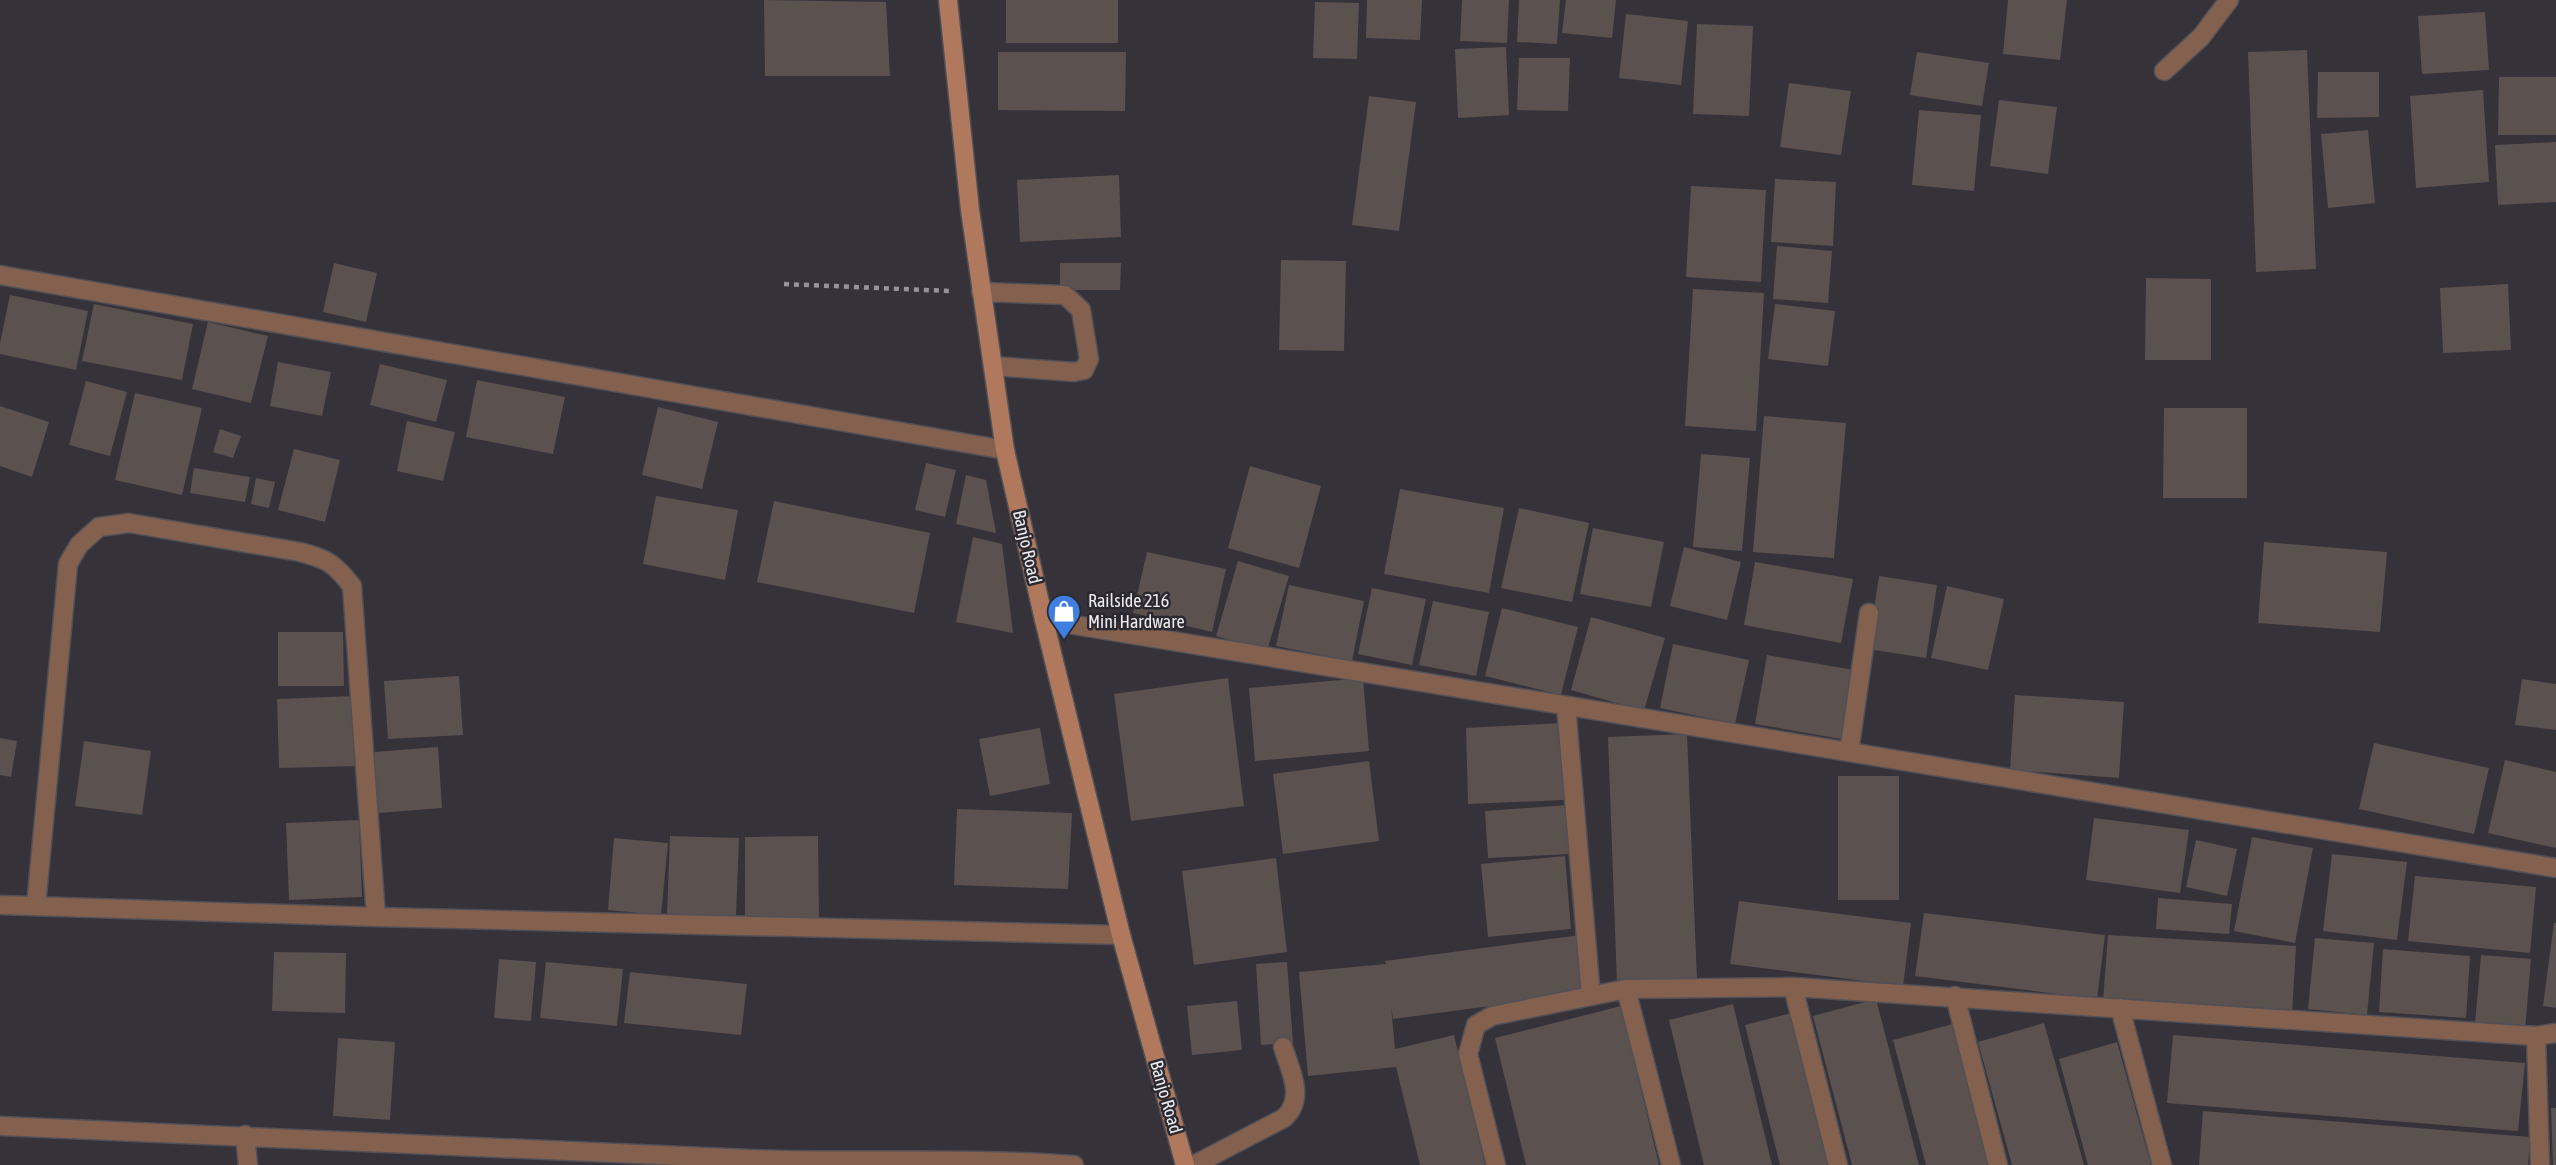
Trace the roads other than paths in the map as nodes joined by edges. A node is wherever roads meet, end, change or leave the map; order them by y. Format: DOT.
graph roads {
  1 [pos="948,0"];
  2 [pos="2229,0"];
  3 [pos="2164,71"];
  4 [pos="0,275"];
  5 [pos="981,292"];
  6 [pos="993,366"];
  7 [pos="1005,450"];
  8 [pos="1868,612"];
  9 [pos="1044,620"];
  10 [pos="1566,706"];
  11 [pos="1849,751"];
  12 [pos="2556,868"];
  13 [pos="0,905"];
  14 [pos="36,906"];
  15 [pos="376,917"];
  16 [pos="1121,935"];
  17 [pos="1793,987"];
  18 [pos="1626,989"];
  19 [pos="1591,996"];
  20 [pos="1955,996"];
  21 [pos="2120,1008"];
  22 [pos="2556,1033"];
  23 [pos="2536,1036"];
  24 [pos="1283,1047"];
  25 [pos="0,1126"];
  26 [pos="246,1135"];
  27 [pos="514,1156"];
  28 [pos="752,1162"];
  29 [pos="1024,1163"];
  30 [pos="248,1165"];
  31 [pos="1074,1165"];
  32 [pos="1185,1165"];
  33 [pos="1194,1165"];
  34 [pos="1496,1165"];
  35 [pos="1671,1165"];
  36 [pos="1838,1165"];
  37 [pos="1998,1165"];
  38 [pos="2162,1165"];
  39 [pos="2540,1165"];
  1 -- 5 [label="street, Banjo Road"];
  2 -- 3 [label="street"];
  4 -- 7 [label="street"];
  5 -- 6 [label="street, Banjo Road"];
  5 -- 6 [label="street"];
  6 -- 7 [label="street, Banjo Road"];
  7 -- 9 [label="street, Banjo Road"];
  8 -- 11 [label="street"];
  9 -- 10 [label="street"];
  9 -- 16 [label="street, Banjo Road"];
  10 -- 11 [label="street"];
  10 -- 19 [label="street"];
  11 -- 12 [label="street"];
  13 -- 14 [label="street"];
  14 -- 15 [label="street"];
  14 -- 15 [label="street"];
  15 -- 16 [label="street"];
  16 -- 32 [label="street, Banjo Road"];
  17 -- 18 [label="street"];
  17 -- 20 [label="street"];
  17 -- 36 [label="street"];
  18 -- 19 [label="street"];
  18 -- 35 [label="street"];
  19 -- 34 [label="street"];
  20 -- 21 [label="street"];
  20 -- 37 [label="street"];
  21 -- 23 [label="street"];
  21 -- 38 [label="street"];
  22 -- 23 [label="street"];
  23 -- 39 [label="street"];
  24 -- 33 [label="street"];
  25 -- 26 [label="street"];
  26 -- 27 [label="street"];
  26 -- 30 [label="street"];
  27 -- 28 [label="street"];
  28 -- 29 [label="street"];
  29 -- 31 [label="street"];
}
